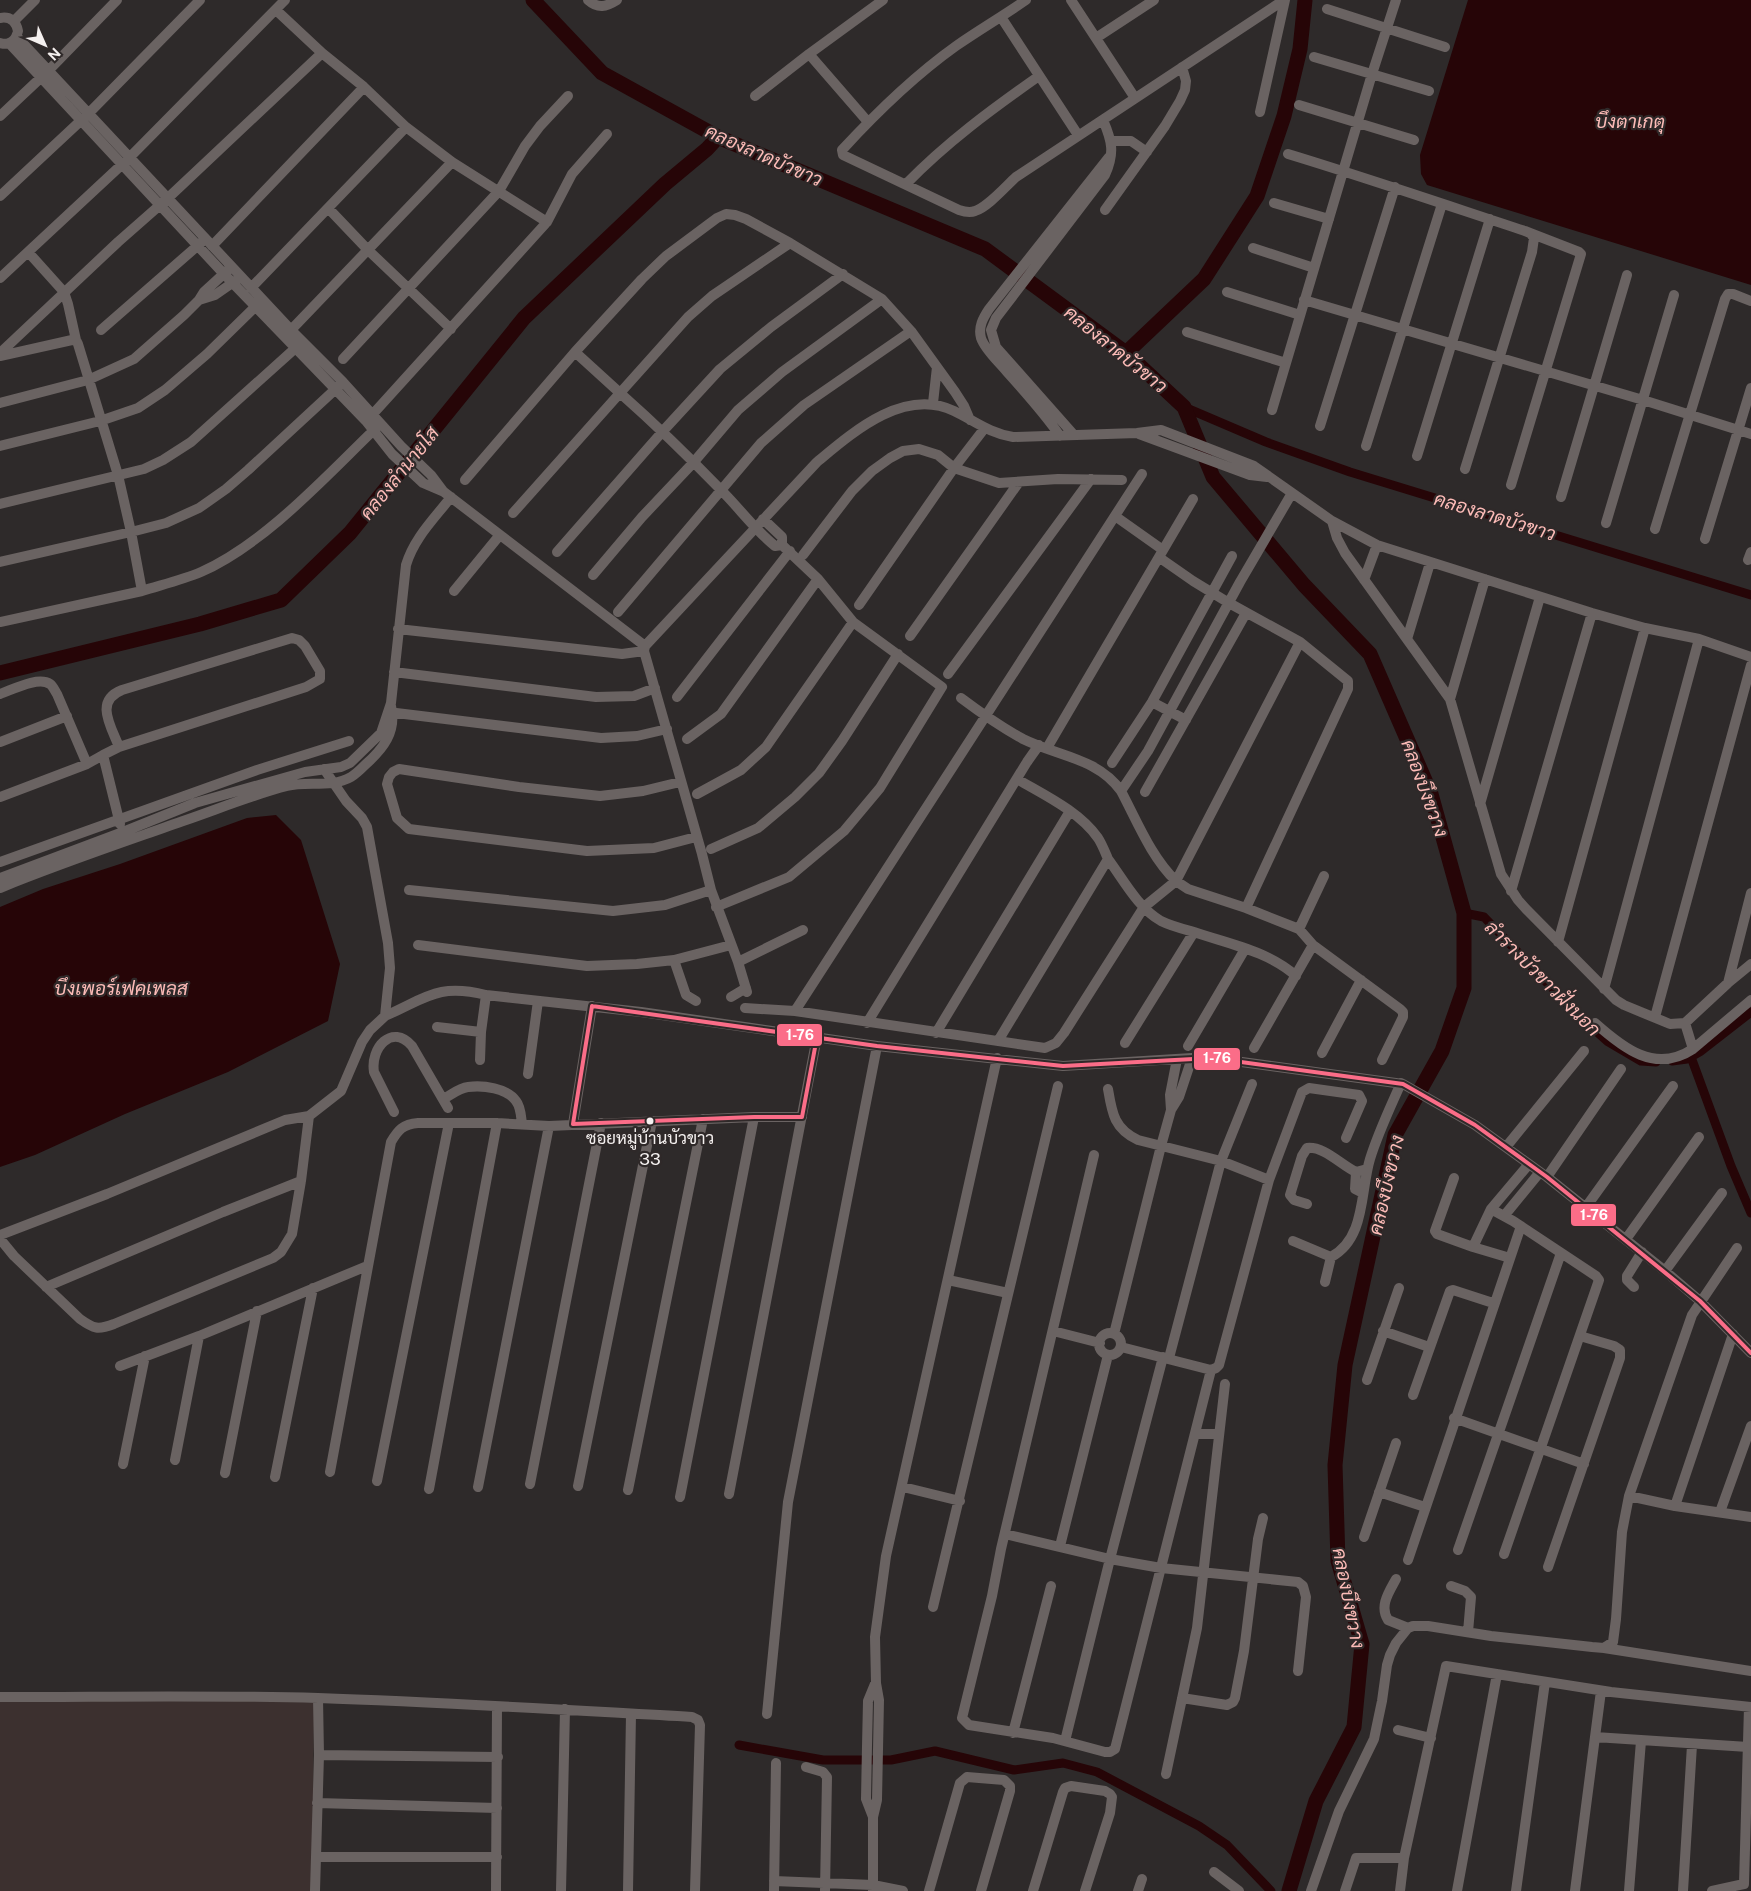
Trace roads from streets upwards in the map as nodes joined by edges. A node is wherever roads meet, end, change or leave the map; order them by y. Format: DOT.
graph roads {
  1 [pos="35,0"];
  2 [pos="117,0"];
  3 [pos="200,0"];
  4 [pos="284,0"];
  5 [pos="588,0"];
  6 [pos="617,0"];
  7 [pos="883,0"];
  8 [pos="1026,0"];
  9 [pos="1071,0"];
  10 [pos="1154,0"];
  11 [pos="1284,0"];
  12 [pos="1396,0"];
  13 [pos="1327,9"];
  14 [pos="276,10"];
  15 [pos="0,18"];
  16 [pos="1001,18"];
  17 [pos="14,20"];
  18 [pos="1387,29"];
  19 [pos="1096,38"];
  20 [pos="9,41"];
  21 [pos="1445,48"];
  22 [pos="322,53"];
  23 [pos="808,54"];
  24 [pos="1314,57"];
  25 [pos="1182,67"];
  26 [pos="49,70"];
  27 [pos="1372,74"];
  28 [pos="1039,76"];
  29 [pos="41,78"];
  30 [pos="364,87"];
  31 [pos="1429,91"];
  32 [pos="568,96"];
  33 [pos="755,96"];
  34 [pos="1135,98"];
  35 [pos="1299,105"];
  36 [pos="1260,112"];
  37 [pos="89,113"];
  38 [pos="0,116"];
  39 [pos="1103,120"];
  40 [pos="81,121"];
  41 [pos="868,122"];
  42 [pos="1358,123"];
  43 [pos="406,127"];
  44 [pos="607,134"];
  45 [pos="1078,135"];
  46 [pos="1414,140"];
  47 [pos="1112,141"];
  48 [pos="1147,152"];
  49 [pos="1288,154"];
  50 [pos="130,157"];
  51 [pos="452,162"];
  52 [pos="122,164"];
  53 [pos="1344,170"];
  54 [pos="906,184"];
  55 [pos="1395,187"];
  56 [pos="499,191"];
  57 [pos="0,196"];
  58 [pos="164,202"];
  59 [pos="1274,203"];
  60 [pos="1442,204"];
  61 [pos="328,208"];
  62 [pos="1105,210"];
  63 [pos="1329,219"];
  64 [pos="1490,220"];
  65 [pos="547,222"];
  66 [pos="1060,226"];
  67 [pos="1530,233"];
  68 [pos="790,243"];
  69 [pos="205,244"];
  70 [pos="1253,248"];
  71 [pos="368,250"];
  72 [pos="28,252"];
  73 [pos="1314,268"];
  74 [pos="227,271"];
  75 [pos="843,274"];
  76 [pos="1628,275"];
  77 [pos="0,278"];
  78 [pos="236,280"];
  79 [pos="251,288"];
  80 [pos="408,289"];
  81 [pos="64,292"];
  82 [pos="1227,292"];
  83 [pos="1674,294"];
  84 [pos="882,299"];
  85 [pos="200,300"];
  86 [pos="1304,300"];
  87 [pos="1751,301"];
  88 [pos="259,303"];
  89 [pos="1355,314"];
  90 [pos="1300,315"];
  91 [pos="451,329"];
  92 [pos="1404,329"];
  93 [pos="101,330"];
  94 [pos="290,330"];
  95 [pos="911,331"];
  96 [pos="1187,332"];
  97 [pos="76,340"];
  98 [pos="1452,344"];
  99 [pos="299,345"];
  100 [pos="575,352"];
  101 [pos="0,354"];
  102 [pos="1500,358"];
  103 [pos="343,359"];
  104 [pos="1286,363"];
  105 [pos="937,367"];
  106 [pos="1546,373"];
  107 [pos="88,380"];
  108 [pos="339,386"];
  109 [pos="1594,387"];
  110 [pos="1751,388"];
  111 [pos="620,392"];
  112 [pos="1643,400"];
  113 [pos="0,403"];
  114 [pos="933,403"];
  115 [pos="1272,410"];
  116 [pos="372,415"];
  117 [pos="1690,415"];
  118 [pos="970,420"];
  119 [pos="100,421"];
  120 [pos="1320,426"];
  121 [pos="377,427"];
  122 [pos="984,428"];
  123 [pos="1738,430"];
  124 [pos="663,431"];
  125 [pos="1751,434"];
  126 [pos="1074,435"];
  127 [pos="1060,436"];
  128 [pos="0,446"];
  129 [pos="1366,446"];
  130 [pos="1417,456"];
  131 [pos="693,463"];
  132 [pos="954,468"];
  133 [pos="1465,469"];
  134 [pos="1142,474"];
  135 [pos="118,475"];
  136 [pos="1092,479"];
  137 [pos="465,480"];
  138 [pos="1122,480"];
  139 [pos="1019,482"];
  140 [pos="1511,485"];
  141 [pos="722,490"];
  142 [pos="1292,493"];
  143 [pos="447,495"];
  144 [pos="1561,497"];
  145 [pos="1193,499"];
  146 [pos="0,504"];
  147 [pos="513,513"];
  148 [pos="1115,516"];
  149 [pos="763,519"];
  150 [pos="1332,521"];
  151 [pos="1606,524"];
  152 [pos="755,528"];
  153 [pos="1655,529"];
  154 [pos="131,532"];
  155 [pos="500,536"];
  156 [pos="1705,539"];
  157 [pos="1377,545"];
  158 [pos="786,548"];
  159 [pos="557,552"];
  160 [pos="1162,554"];
  161 [pos="803,555"];
  162 [pos="1232,556"];
  163 [pos="0,562"];
  164 [pos="1430,563"];
  165 [pos="593,575"];
  166 [pos="818,579"];
  167 [pos="1364,580"];
  168 [pos="1484,580"];
  169 [pos="142,591"];
  170 [pos="454,591"];
  171 [pos="1212,592"];
  172 [pos="1540,597"];
  173 [pos="1229,604"];
  174 [pos="859,605"];
  175 [pos="618,612"];
  176 [pos="1246,612"];
  177 [pos="1592,613"];
  178 [pos="0,622"];
  179 [pos="853,622"];
  180 [pos="1645,628"];
  181 [pos="398,629"];
  182 [pos="910,636"];
  183 [pos="1407,639"];
  184 [pos="1699,639"];
  185 [pos="1300,642"];
  186 [pos="644,649"];
  187 [pos="898,654"];
  188 [pos="1751,657"];
  189 [pos="1751,665"];
  190 [pos="394,672"];
  191 [pos="948,674"];
  192 [pos="655,688"];
  193 [pos="0,694"];
  194 [pos="677,697"];
  195 [pos="961,698"];
  196 [pos="1450,699"];
  197 [pos="1152,702"];
  198 [pos="390,709"];
  199 [pos="1170,711"];
  200 [pos="67,716"];
  201 [pos="984,716"];
  202 [pos="1186,720"];
  203 [pos="667,729"];
  204 [pos="687,739"];
  205 [pos="349,740"];
  206 [pos="0,742"];
  207 [pos="119,747"];
  208 [pos="1043,747"];
  209 [pos="103,755"];
  210 [pos="1112,763"];
  211 [pos="87,764"];
  212 [pos="324,770"];
  213 [pos="1017,779"];
  214 [pos="331,782"];
  215 [pos="680,782"];
  216 [pos="1121,790"];
  217 [pos="1144,792"];
  218 [pos="697,794"];
  219 [pos="0,796"];
  220 [pos="1480,805"];
  221 [pos="1070,811"];
  222 [pos="118,819"];
  223 [pos="124,837"];
  224 [pos="696,837"];
  225 [pos="711,849"];
  226 [pos="1108,859"];
  227 [pos="0,862"];
  228 [pos="1324,876"];
  229 [pos="0,878"];
  230 [pos="1176,881"];
  231 [pos="0,888"];
  232 [pos="409,890"];
  233 [pos="711,890"];
  234 [pos="1512,891"];
  235 [pos="1751,893"];
  236 [pos="716,907"];
  237 [pos="1144,907"];
  238 [pos="1246,908"];
  239 [pos="1299,928"];
  240 [pos="803,930"];
  241 [pos="1194,932"];
  242 [pos="1558,942"];
  243 [pos="418,945"];
  244 [pos="731,945"];
  245 [pos="1313,945"];
  246 [pos="1245,949"];
  247 [pos="674,960"];
  248 [pos="738,962"];
  249 [pos="1751,964"];
  250 [pos="1296,976"];
  251 [pos="1361,980"];
  252 [pos="1728,983"];
  253 [pos="1604,989"];
  254 [pos="486,994"];
  255 [pos="731,997"];
  256 [pos="1751,1000"];
  257 [pos="538,1001"];
  258 [pos="696,1001"];
  259 [pos="592,1006"];
  260 [pos="745,1008"];
  261 [pos="795,1011"];
  262 [pos="385,1016"];
  263 [pos="1655,1017"];
  264 [pos="1595,1022"];
  265 [pos="867,1023"];
  266 [pos="1685,1023"];
  267 [pos="437,1027"];
  268 [pos="481,1032"];
  269 [pos="936,1033"];
  270 [pos="816,1037"];
  271 [pos="998,1041"];
  272 [pos="1125,1042"];
  273 [pos="877,1046"];
  274 [pos="1188,1046"];
  275 [pos="1254,1048"];
  276 [pos="1693,1049"];
  277 [pos="1584,1051"];
  278 [pos="1322,1053"];
  279 [pos="997,1058"];
  280 [pos="1192,1058"];
  281 [pos="1177,1059"];
  282 [pos="480,1060"];
  283 [pos="1382,1060"];
  284 [pos="1621,1069"];
  285 [pos="528,1074"];
  286 [pos="1252,1084"];
  287 [pos="1402,1084"];
  288 [pos="1058,1086"];
  289 [pos="1673,1086"];
  290 [pos="1108,1089"];
  291 [pos="1171,1110"];
  292 [pos="394,1112"];
  293 [pos="309,1116"];
  294 [pos="754,1117"];
  295 [pos="802,1117"];
  296 [pos="703,1119"];
  297 [pos="652,1121"];
  298 [pos="449,1123"];
  299 [pos="497,1123"];
  300 [pos="601,1123"];
  301 [pos="522,1124"];
  302 [pos="573,1124"];
  303 [pos="548,1126"];
  304 [pos="1699,1137"];
  305 [pos="1346,1138"];
  306 [pos="1161,1146"];
  307 [pos="1506,1147"];
  308 [pos="1094,1155"];
  309 [pos="1221,1161"];
  310 [pos="1530,1164"];
  311 [pos="1367,1169"];
  312 [pos="1356,1172"];
  313 [pos="1543,1174"];
  314 [pos="1454,1178"];
  315 [pos="1268,1180"];
  316 [pos="301,1181"];
  317 [pos="1363,1193"];
  318 [pos="1722,1193"];
  319 [pos="1307,1204"];
  320 [pos="1586,1207"];
  321 [pos="1491,1209"];
  322 [pos="1504,1216"];
  323 [pos="1521,1226"];
  324 [pos="0,1237"];
  325 [pos="1626,1239"];
  326 [pos="1293,1242"];
  327 [pos="1473,1247"];
  328 [pos="1736,1248"];
  329 [pos="1642,1252"];
  330 [pos="1561,1253"];
  331 [pos="1331,1257"];
  332 [pos="1510,1258"];
  333 [pos="367,1266"];
  334 [pos="1665,1271"];
  335 [pos="948,1280"];
  336 [pos="1325,1282"];
  337 [pos="46,1287"];
  338 [pos="1634,1287"];
  339 [pos="313,1288"];
  340 [pos="1399,1288"];
  341 [pos="1008,1293"];
  342 [pos="1700,1301"];
  343 [pos="1493,1304"];
  344 [pos="257,1311"];
  345 [pos="1053,1331"];
  346 [pos="1384,1331"];
  347 [pos="1114,1334"];
  348 [pos="1733,1334"];
  349 [pos="199,1336"];
  350 [pos="1580,1336"];
  351 [pos="1100,1343"];
  352 [pos="1121,1347"];
  353 [pos="1429,1347"];
  354 [pos="1751,1353"];
  355 [pos="1108,1355"];
  356 [pos="145,1356"];
  357 [pos="1166,1357"];
  358 [pos="120,1366"];
  359 [pos="1211,1370"];
  360 [pos="1367,1380"];
  361 [pos="1225,1384"];
  362 [pos="1413,1395"];
  363 [pos="1454,1418"];
  364 [pos="1751,1426"];
  365 [pos="1195,1434"];
  366 [pos="1219,1434"];
  367 [pos="1499,1434"];
  368 [pos="1396,1444"];
  369 [pos="1542,1449"];
  370 [pos="175,1460"];
  371 [pos="123,1464"];
  372 [pos="1584,1464"];
  373 [pos="330,1472"];
  374 [pos="224,1473"];
  375 [pos="275,1477"];
  376 [pos="377,1481"];
  377 [pos="530,1484"];
  378 [pos="578,1486"];
  379 [pos="478,1487"];
  380 [pos="902,1488"];
  381 [pos="430,1489"];
  382 [pos="628,1490"];
  383 [pos="1379,1492"];
  384 [pos="729,1494"];
  385 [pos="1629,1496"];
  386 [pos="680,1497"];
  387 [pos="960,1501"];
  388 [pos="1675,1506"];
  389 [pos="1425,1508"];
  390 [pos="1720,1512"];
  391 [pos="1751,1517"];
  392 [pos="1263,1518"];
  393 [pos="1005,1534"];
  394 [pos="1364,1537"];
  395 [pos="1060,1546"];
  396 [pos="1458,1550"];
  397 [pos="1504,1554"];
  398 [pos="1110,1559"];
  399 [pos="1408,1560"];
  400 [pos="1548,1567"];
  401 [pos="1161,1568"];
  402 [pos="1203,1573"];
  403 [pos="1254,1578"];
  404 [pos="1396,1579"];
  405 [pos="1051,1586"];
  406 [pos="1451,1586"];
  407 [pos="933,1607"];
  408 [pos="1408,1628"];
  409 [pos="1468,1632"];
  410 [pos="1604,1648"];
  411 [pos="1298,1671"];
  412 [pos="1751,1671"];
  413 [pos="1497,1674"];
  414 [pos="1545,1682"];
  415 [pos="876,1683"];
  416 [pos="1601,1691"];
  417 [pos="0,1697"];
  418 [pos="318,1698"];
  419 [pos="1182,1698"];
  420 [pos="498,1707"];
  421 [pos="1750,1707"];
  422 [pos="565,1709"];
  423 [pos="631,1714"];
  424 [pos="767,1714"];
  425 [pos="1398,1730"];
  426 [pos="1013,1733"];
  427 [pos="1595,1737"];
  428 [pos="1430,1738"];
  429 [pos="1641,1740"];
  430 [pos="1066,1741"];
  431 [pos="1692,1744"];
  432 [pos="1748,1747"];
  433 [pos="319,1755"];
  434 [pos="498,1757"];
  435 [pos="776,1763"];
  436 [pos="806,1767"];
  437 [pos="1166,1774"];
  438 [pos="317,1803"];
  439 [pos="497,1808"];
  440 [pos="873,1817"];
  441 [pos="316,1857"];
  442 [pos="497,1857"];
  443 [pos="1404,1858"];
  444 [pos="1214,1872"];
  445 [pos="1142,1879"];
  446 [pos="774,1886"];
  447 [pos="825,1886"];
  448 [pos="873,1888"];
  449 [pos="315,1891"];
  450 [pos="496,1891"];
  451 [pos="561,1891"];
  452 [pos="628,1891"];
  453 [pos="695,1891"];
  454 [pos="903,1891"];
  455 [pos="928,1891"];
  456 [pos="981,1891"];
  457 [pos="1033,1891"];
  458 [pos="1085,1891"];
  459 [pos="1138,1891"];
  460 [pos="1240,1891"];
  461 [pos="1312,1891"];
  462 [pos="1345,1891"];
  463 [pos="1400,1891"];
  464 [pos="1457,1891"];
  465 [pos="1516,1891"];
  466 [pos="1575,1891"];
  467 [pos="1628,1891"];
  468 [pos="1683,1891"];
  469 [pos="1712,1891"];
  1 -- 17 [label="street"];
  2 -- 26 [label="street"];
  3 -- 37 [label="street"];
  4 -- 14 [label="street"];
  5 -- 6 [label="street"];
  7 -- 23 [label="street"];
  8 -- 16 [label="street"];
  9 -- 19 [label="street"];
  10 -- 19 [label="street"];
  11 -- 25 [label="street"];
  11 -- 36 [label="street"];
  12 -- 18 [label="street"];
  13 -- 18 [label="street"];
  14 -- 22 [label="street"];
  14 -- 50 [label="street"];
  15 -- 17 [label="street"];
  16 -- 28 [label="street"];
  16 -- 41 [label="street"];
  17 -- 20 [label="street"];
  18 -- 21 [label="street"];
  18 -- 27 [label="street"];
  19 -- 34 [label="street"];
  20 -- 26 [label="street"];
  20 -- 29 [label="street"];
  22 -- 30 [label="street"];
  22 -- 58 [label="street"];
  23 -- 33 [label="street"];
  23 -- 41 [label="street"];
  24 -- 27 [label="street"];
  25 -- 34 [label="street"];
  25 -- 48 [label="street"];
  26 -- 29 [label="street"];
  26 -- 37 [label="street"];
  27 -- 31 [label="street"];
  27 -- 42 [label="street"];
  28 -- 45 [label="street"];
  28 -- 54 [label="street"];
  29 -- 38 [label="street"];
  29 -- 40 [label="street"];
  30 -- 43 [label="street"];
  30 -- 69 [label="street"];
  32 -- 56 [label="street"];
  34 -- 39 [label="street"];
  35 -- 42 [label="street"];
  37 -- 40 [label="street"];
  37 -- 50 [label="street"];
  39 -- 45 [label="street"];
  39 -- 47 [label="street"];
  40 -- 52 [label="street"];
  40 -- 57 [label="street"];
  41 -- 54 [label="street"];
  42 -- 46 [label="street"];
  42 -- 53 [label="street"];
  43 -- 51 [label="street"];
  43 -- 61 [label="street"];
  44 -- 65 [label="street"];
  45 -- 54 [label="street"];
  47 -- 48 [label="street"];
  47 -- 66 [label="street"];
  48 -- 62 [label="street"];
  49 -- 53 [label="street"];
  50 -- 52 [label="street"];
  50 -- 58 [label="street"];
  51 -- 56 [label="street"];
  51 -- 71 [label="street"];
  52 -- 58 [label="street"];
  52 -- 72 [label="street"];
  53 -- 55 [label="street"];
  53 -- 63 [label="street"];
  55 -- 60 [label="street"];
  55 -- 89 [label="street"];
  56 -- 65 [label="street"];
  56 -- 80 [label="street"];
  58 -- 69 [label="street"];
  58 -- 81 [label="street"];
  59 -- 63 [label="street"];
  60 -- 64 [label="street"];
  60 -- 92 [label="street"];
  61 -- 71 [label="street"];
  61 -- 79 [label="street"];
  63 -- 73 [label="street"];
  64 -- 67 [label="street"];
  64 -- 98 [label="street"];
  65 -- 91 [label="street"];
  66 -- 126 [label="street"];
  66 -- 127 [label="street"];
  67 -- 102 [label="street"];
  67 -- 106 [label="street"];
  68 -- 75 [label="street"];
  68 -- 100 [label="street"];
  68 -- 111 [label="street"];
  69 -- 74 [label="street"];
  69 -- 93 [label="street"];
  70 -- 73 [label="street"];
  71 -- 80 [label="street"];
  71 -- 94 [label="street"];
  72 -- 77 [label="street"];
  72 -- 81 [label="street"];
  73 -- 86 [label="street"];
  74 -- 78 [label="street"];
  74 -- 85 [label="street"];
  75 -- 84 [label="street"];
  75 -- 124 [label="street"];
  76 -- 109 [label="street"];
  78 -- 79 [label="street"];
  78 -- 85 [label="street"];
  78 -- 88 [label="street"];
  79 -- 88 [label="street"];
  80 -- 91 [label="street"];
  80 -- 103 [label="street"];
  81 -- 97 [label="street"];
  81 -- 101 [label="street"];
  82 -- 90 [label="street"];
  83 -- 112 [label="street"];
  84 -- 95 [label="street"];
  84 -- 131 [label="street"];
  85 -- 107 [label="street"];
  86 -- 89 [label="street"];
  86 -- 90 [label="street"];
  87 -- 117 [label="street"];
  88 -- 94 [label="street"];
  88 -- 99 [label="street"];
  88 -- 119 [label="street"];
  89 -- 92 [label="street"];
  89 -- 120 [label="street"];
  90 -- 104 [label="street"];
  91 -- 116 [label="street"];
  92 -- 98 [label="street"];
  92 -- 129 [label="street"];
  94 -- 99 [label="street"];
  95 -- 105 [label="street"];
  95 -- 141 [label="street"];
  96 -- 104 [label="street"];
  97 -- 101 [label="street"];
  97 -- 107 [label="street"];
  98 -- 102 [label="street"];
  98 -- 130 [label="street"];
  99 -- 108 [label="street"];
  99 -- 135 [label="street"];
  100 -- 111 [label="street"];
  100 -- 137 [label="street"];
  102 -- 106 [label="street"];
  102 -- 133 [label="street"];
  104 -- 115 [label="street"];
  105 -- 114 [label="street"];
  105 -- 118 [label="street"];
  106 -- 109 [label="street"];
  106 -- 140 [label="street"];
  107 -- 113 [label="street"];
  107 -- 119 [label="street"];
  108 -- 116 [label="street"];
  108 -- 121 [label="street"];
  108 -- 154 [label="street"];
  109 -- 112 [label="street"];
  109 -- 144 [label="street"];
  110 -- 123 [label="street"];
  111 -- 124 [label="street"];
  111 -- 147 [label="street"];
  112 -- 117 [label="street"];
  112 -- 151 [label="street"];
  114 -- 118 [label="street"];
  114 -- 149 [label="street"];
  116 -- 121 [label="street"];
  117 -- 123 [label="street"];
  117 -- 153 [label="street"];
  118 -- 122 [label="street"];
  119 -- 128 [label="street"];
  119 -- 135 [label="street"];
  121 -- 143 [label="street"];
  121 -- 143 [label="street"];
  121 -- 169 [label="street"];
  122 -- 127 [label="street"];
  122 -- 132 [label="street"];
  123 -- 125 [label="street"];
  123 -- 156 [label="street"];
  124 -- 131 [label="street"];
  124 -- 159 [label="street"];
  126 -- 127 [label="street"];
  126 -- 142 [label="street"];
  131 -- 141 [label="street"];
  131 -- 165 [label="street"];
  132 -- 139 [label="street"];
  132 -- 161 [label="street"];
  132 -- 174 [label="street"];
  134 -- 148 [label="street"];
  135 -- 146 [label="street"];
  135 -- 154 [label="street"];
  136 -- 138 [label="street"];
  136 -- 139 [label="street"];
  136 -- 191 [label="street"];
  139 -- 182 [label="street"];
  141 -- 152 [label="street"];
  141 -- 175 [label="street"];
  142 -- 150 [label="street"];
  142 -- 173 [label="street"];
  143 -- 155 [label="street"];
  143 -- 181 [label="street"];
  145 -- 160 [label="street"];
  148 -- 160 [label="street"];
  148 -- 201 [label="street"];
  149 -- 152 [label="street"];
  149 -- 158 [label="street"];
  150 -- 157 [label="street"];
  150 -- 167 [label="street"];
  152 -- 158 [label="street"];
  152 -- 186 [label="street"];
  154 -- 163 [label="street"];
  154 -- 169 [label="street"];
  155 -- 170 [label="street"];
  155 -- 186 [label="street"];
  157 -- 164 [label="street"];
  157 -- 167 [label="street"];
  158 -- 166 [label="street"];
  158 -- 194 [label="street"];
  160 -- 171 [label="street"];
  160 -- 208 [label="street"];
  162 -- 171 [label="street"];
  164 -- 168 [label="street"];
  164 -- 183 [label="street"];
  166 -- 179 [label="street"];
  166 -- 204 [label="street"];
  167 -- 183 [label="street"];
  168 -- 172 [label="street"];
  168 -- 196 [label="street"];
  169 -- 178 [label="street"];
  171 -- 173 [label="street"];
  171 -- 197 [label="street"];
  172 -- 177 [label="street"];
  172 -- 220 [label="street"];
  173 -- 176 [label="street"];
  173 -- 199 [label="street"];
  176 -- 185 [label="street"];
  176 -- 202 [label="street"];
  177 -- 180 [label="street"];
  177 -- 234 [label="street"];
  179 -- 187 [label="street"];
  179 -- 218 [label="street"];
  180 -- 184 [label="street"];
  180 -- 242 [label="street"];
  181 -- 186 [label="street"];
  181 -- 190 [label="street"];
  183 -- 196 [label="street"];
  184 -- 188 [label="street"];
  184 -- 253 [label="street"];
  185 -- 230 [label="street"];
  185 -- 238 [label="street"];
  186 -- 192 [label="street"];
  187 -- 225 [label="street"];
  187 -- 236 [label="street"];
  189 -- 263 [label="street"];
  190 -- 192 [label="street"];
  190 -- 198 [label="street"];
  192 -- 203 [label="street"];
  193 -- 200 [label="street"];
  195 -- 201 [label="street"];
  196 -- 220 [label="street"];
  197 -- 199 [label="street"];
  197 -- 210 [label="street"];
  198 -- 203 [label="street"];
  198 -- 212 [label="street"];
  198 -- 214 [label="street"];
  199 -- 202 [label="street"];
  199 -- 216 [label="street"];
  200 -- 206 [label="street"];
  200 -- 211 [label="street"];
  201 -- 208 [label="street"];
  201 -- 261 [label="street"];
  202 -- 217 [label="street"];
  203 -- 215 [label="street"];
  205 -- 222 [label="street"];
  207 -- 207 [label="street"];
  207 -- 209 [label="street"];
  208 -- 213 [label="street"];
  208 -- 216 [label="street"];
  209 -- 211 [label="street"];
  209 -- 222 [label="street"];
  211 -- 219 [label="street"];
  212 -- 214 [label="street"];
  212 -- 223 [label="street"];
  213 -- 221 [label="street"];
  213 -- 265 [label="street"];
  214 -- 223 [label="street"];
  214 -- 262 [label="street"];
  215 -- 224 [label="street"];
  215 -- 224 [label="street"];
  216 -- 230 [label="street"];
  220 -- 234 [label="street"];
  221 -- 226 [label="street"];
  221 -- 269 [label="street"];
  222 -- 223 [label="street"];
  222 -- 227 [label="street"];
  223 -- 229 [label="street"];
  223 -- 231 [label="street"];
  224 -- 233 [label="street"];
  226 -- 237 [label="street"];
  226 -- 271 [label="street"];
  228 -- 239 [label="street"];
  230 -- 237 [label="street"];
  230 -- 238 [label="street"];
  232 -- 233 [label="street"];
  233 -- 236 [label="street"];
  234 -- 242 [label="street"];
  235 -- 252 [label="street"];
  236 -- 244 [label="street"];
  237 -- 241 [label="street"];
  237 -- 271 [label="street"];
  238 -- 239 [label="street"];
  239 -- 245 [label="street"];
  240 -- 248 [label="street"];
  241 -- 246 [label="street"];
  241 -- 272 [label="street"];
  242 -- 253 [label="street"];
  243 -- 247 [label="street"];
  244 -- 247 [label="street"];
  244 -- 248 [label="street"];
  245 -- 250 [label="street"];
  245 -- 251 [label="street"];
  246 -- 250 [label="street"];
  246 -- 274 [label="street"];
  247 -- 258 [label="street"];
  248 -- 255 [label="street"];
  249 -- 252 [label="street"];
  250 -- 275 [label="street"];
  251 -- 278 [label="street"];
  251 -- 283 [label="street"];
  252 -- 266 [label="street"];
  253 -- 263 [label="street"];
  254 -- 257 [label="street"];
  254 -- 262 [label="street"];
  254 -- 268 [label="street"];
  256 -- 276 [label="street"];
  257 -- 259 [label="street"];
  257 -- 285 [label="street"];
  259 -- 270 [label="street"];
  259 -- 302 [label="street"];
  260 -- 261 [label="street"];
  261 -- 265 [label="street"];
  262 -- 293 [label="street"];
  263 -- 266 [label="street"];
  264 -- 276 [label="street"];
  265 -- 269 [label="street"];
  266 -- 276 [label="street"];
  267 -- 268 [label="street"];
  268 -- 282 [label="street"];
  269 -- 271 [label="street"];
  270 -- 273 [label="street"];
  270 -- 295 [label="street"];
  273 -- 279 [label="street"];
  273 -- 424 [label="street"];
  277 -- 307 [label="street"];
  279 -- 281 [label="street"];
  279 -- 335 [label="street"];
  280 -- 281 [label="street"];
  280 -- 287 [label="street"];
  280 -- 291 [label="street"];
  281 -- 291 [label="street"];
  284 -- 313 [label="street"];
  286 -- 309 [label="street"];
  287 -- 307 [label="street"];
  287 -- 311 [label="street"];
  288 -- 341 [label="street"];
  289 -- 320 [label="street"];
  290 -- 306 [label="street"];
  291 -- 306 [label="street"];
  292 -- 301 [label="street"];
  293 -- 316 [label="street"];
  293 -- 324 [label="street"];
  294 -- 295 [label="street"];
  294 -- 296 [label="street"];
  294 -- 386 [label="street"];
  295 -- 384 [label="street"];
  296 -- 297 [label="street"];
  296 -- 382 [label="street"];
  297 -- 300 [label="street"];
  297 -- 378 [label="street"];
  298 -- 299 [label="street"];
  298 -- 333 [label="street"];
  298 -- 376 [label="street"];
  299 -- 301 [label="street"];
  299 -- 381 [label="street"];
  300 -- 302 [label="street"];
  300 -- 377 [label="street"];
  301 -- 303 [label="street"];
  302 -- 303 [label="street"];
  303 -- 379 [label="street"];
  304 -- 325 [label="street"];
  305 -- 315 [label="street"];
  306 -- 309 [label="street"];
  306 -- 347 [label="street"];
  307 -- 310 [label="street"];
  308 -- 345 [label="street"];
  309 -- 315 [label="street"];
  309 -- 357 [label="street"];
  310 -- 313 [label="street"];
  310 -- 321 [label="street"];
  311 -- 312 [label="street"];
  311 -- 317 [label="street"];
  312 -- 317 [label="street"];
  312 -- 319 [label="street"];
  313 -- 320 [label="street"];
  313 -- 322 [label="street"];
  314 -- 327 [label="street"];
  315 -- 359 [label="street"];
  316 -- 337 [label="street"];
  316 -- 337 [label="street"];
  317 -- 331 [label="street"];
  318 -- 334 [label="street"];
  320 -- 325 [label="street"];
  321 -- 322 [label="street"];
  321 -- 327 [label="street"];
  322 -- 323 [label="street"];
  323 -- 330 [label="street"];
  323 -- 332 [label="street"];
  324 -- 337 [label="street"];
  325 -- 329 [label="street"];
  326 -- 331 [label="street"];
  327 -- 332 [label="street"];
  328 -- 342 [label="street"];
  329 -- 334 [label="street"];
  329 -- 338 [label="street"];
  330 -- 350 [label="street"];
  330 -- 367 [label="street"];
  331 -- 336 [label="street"];
  332 -- 343 [label="street"];
  333 -- 339 [label="street"];
  333 -- 373 [label="street"];
  334 -- 342 [label="street"];
  335 -- 341 [label="street"];
  335 -- 380 [label="street"];
  339 -- 344 [label="street"];
  339 -- 375 [label="street"];
  340 -- 346 [label="street"];
  341 -- 387 [label="street"];
  342 -- 348 [label="street"];
  342 -- 385 [label="street"];
  343 -- 353 [label="street"];
  343 -- 363 [label="street"];
  344 -- 349 [label="street"];
  344 -- 374 [label="street"];
  345 -- 351 [label="street"];
  345 -- 393 [label="street"];
  346 -- 353 [label="street"];
  346 -- 360 [label="street"];
  347 -- 351 [label="street"];
  347 -- 352 [label="street"];
  348 -- 354 [label="street"];
  348 -- 388 [label="street"];
  349 -- 356 [label="street"];
  349 -- 370 [label="street"];
  350 -- 369 [label="street"];
  350 -- 372 [label="street"];
  351 -- 355 [label="street"];
  352 -- 355 [label="street"];
  352 -- 357 [label="street"];
  353 -- 362 [label="street"];
  355 -- 395 [label="street"];
  356 -- 358 [label="street"];
  356 -- 371 [label="street"];
  357 -- 359 [label="street"];
  357 -- 398 [label="street"];
  359 -- 365 [label="street"];
  361 -- 366 [label="street"];
  363 -- 367 [label="street"];
  363 -- 389 [label="street"];
  364 -- 390 [label="street"];
  365 -- 366 [label="street"];
  365 -- 401 [label="street"];
  366 -- 402 [label="street"];
  367 -- 369 [label="street"];
  367 -- 396 [label="street"];
  368 -- 383 [label="street"];
  369 -- 372 [label="street"];
  369 -- 397 [label="street"];
  372 -- 400 [label="street"];
  380 -- 387 [label="street"];
  380 -- 415 [label="street"];
  383 -- 389 [label="street"];
  383 -- 394 [label="street"];
  385 -- 388 [label="street"];
  385 -- 410 [label="street"];
  387 -- 407 [label="street"];
  388 -- 390 [label="street"];
  389 -- 399 [label="street"];
  390 -- 391 [label="street"];
  392 -- 403 [label="street"];
  393 -- 395 [label="street"];
  393 -- 426 [label="street"];
  395 -- 398 [label="street"];
  398 -- 401 [label="street"];
  398 -- 430 [label="street"];
  401 -- 402 [label="street"];
  401 -- 430 [label="street"];
  402 -- 403 [label="street"];
  402 -- 419 [label="street"];
  403 -- 411 [label="street"];
  403 -- 419 [label="street"];
  404 -- 408 [label="street"];
  405 -- 426 [label="street"];
  406 -- 409 [label="street"];
  408 -- 409 [label="street"];
  408 -- 461 [label="street"];
  409 -- 410 [label="street"];
  410 -- 412 [label="street"];
  413 -- 414 [label="street"];
  413 -- 428 [label="street"];
  413 -- 464 [label="street"];
  414 -- 416 [label="street"];
  414 -- 465 [label="street"];
  415 -- 440 [label="street"];
  415 -- 440 [label="street"];
  416 -- 421 [label="street"];
  416 -- 427 [label="street"];
  417 -- 418 [label="street"];
  418 -- 420 [label="street"];
  418 -- 433 [label="street"];
  419 -- 437 [label="street"];
  420 -- 422 [label="street"];
  420 -- 434 [label="street"];
  421 -- 432 [label="street"];
  422 -- 423 [label="street"];
  422 -- 451 [label="street"];
  423 -- 452 [label="street"];
  423 -- 453 [label="street"];
  425 -- 428 [label="street"];
  426 -- 430 [label="street"];
  427 -- 429 [label="street"];
  427 -- 466 [label="street"];
  428 -- 443 [label="street"];
  429 -- 431 [label="street"];
  429 -- 467 [label="street"];
  431 -- 432 [label="street"];
  431 -- 468 [label="street"];
  432 -- 469 [label="street"];
  433 -- 434 [label="street"];
  433 -- 438 [label="street"];
  434 -- 439 [label="street"];
  435 -- 446 [label="street"];
  436 -- 447 [label="street"];
  438 -- 439 [label="street"];
  438 -- 441 [label="street"];
  439 -- 442 [label="street"];
  440 -- 448 [label="street"];
  441 -- 442 [label="street"];
  441 -- 449 [label="street"];
  442 -- 450 [label="street"];
  443 -- 462 [label="street"];
  443 -- 463 [label="street"];
  444 -- 460 [label="street"];
  445 -- 459 [label="street"];
  446 -- 447 [label="street"];
  447 -- 448 [label="street"];
  448 -- 454 [label="street"];
  455 -- 456 [label="street"];
  457 -- 458 [label="street"];
}
